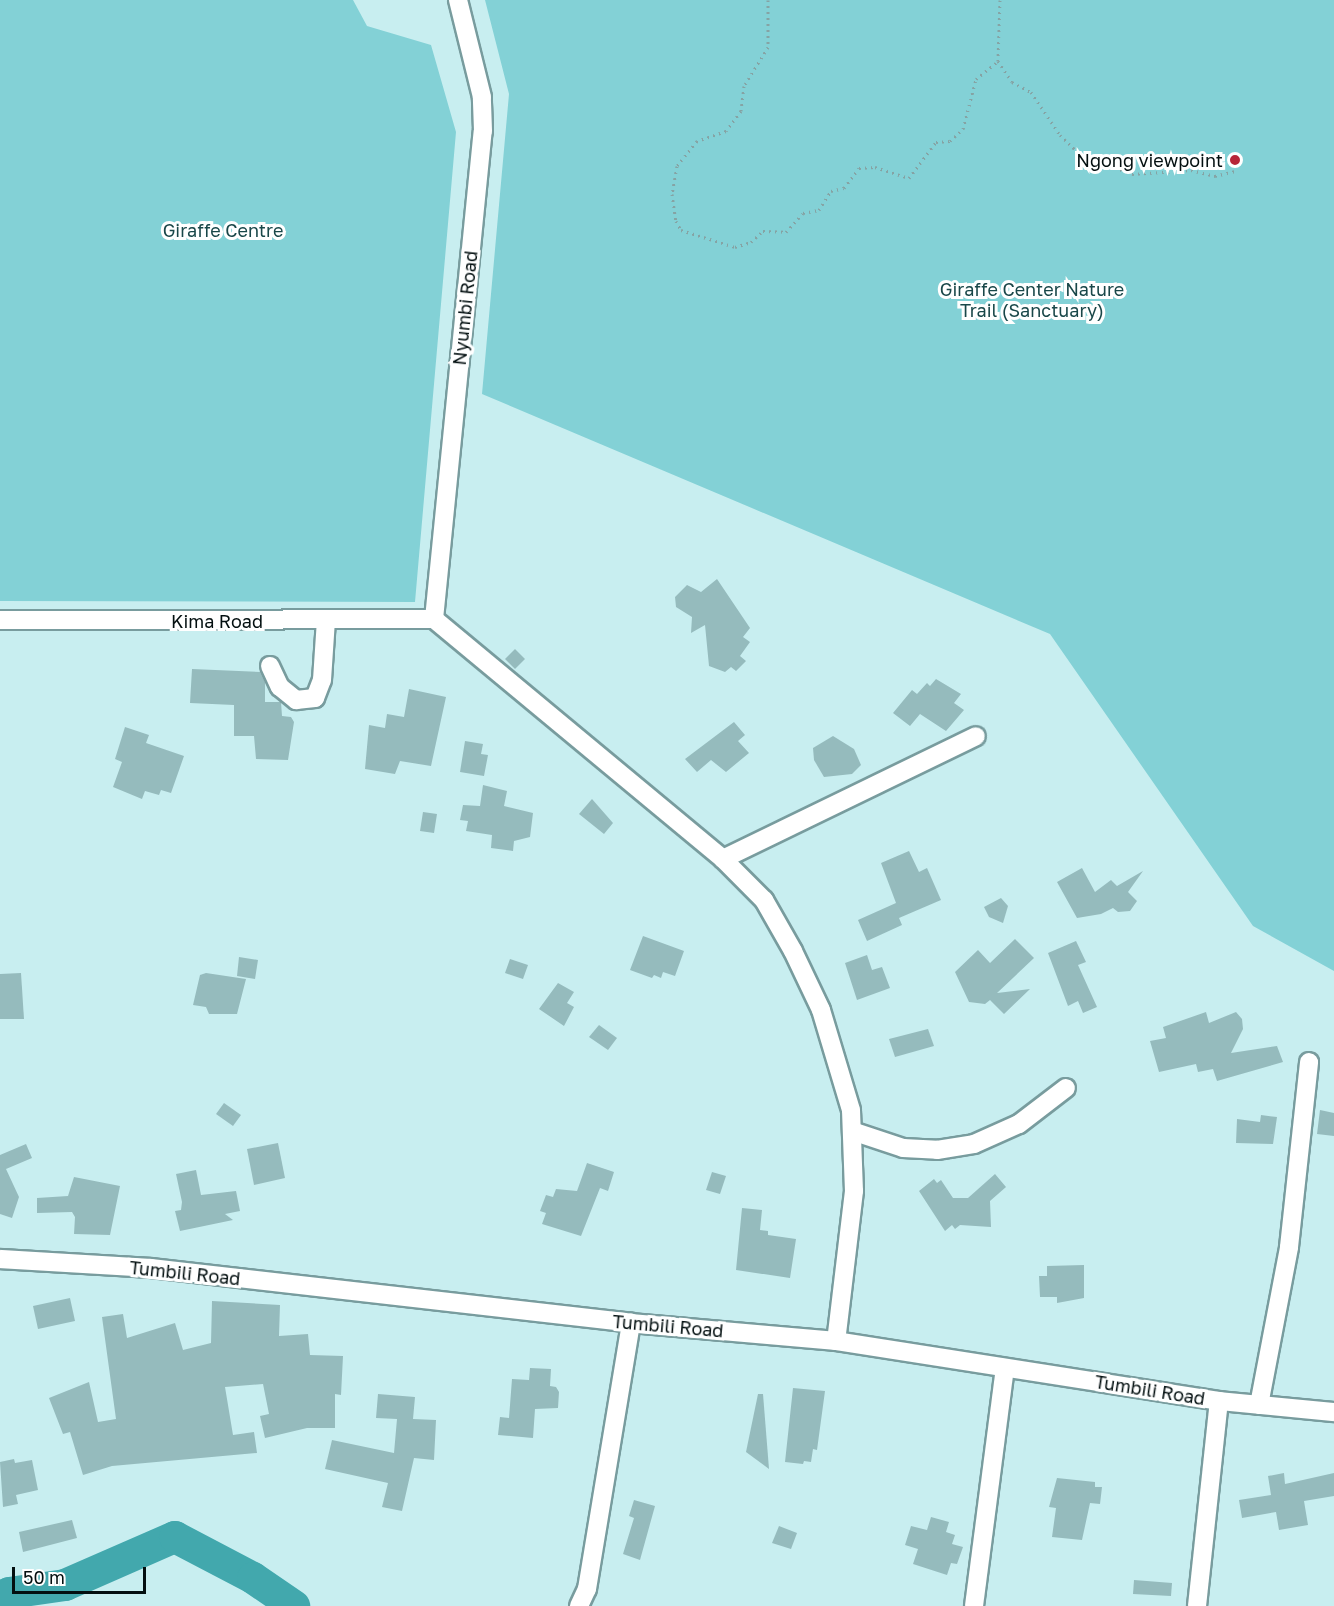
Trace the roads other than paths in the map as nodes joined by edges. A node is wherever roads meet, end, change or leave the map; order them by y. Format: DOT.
graph roads {
  1 [pos="458,0"];
  2 [pos="434,619"];
  3 [pos="326,620"];
  4 [pos="0,621"];
  5 [pos="270,666"];
  6 [pos="976,736"];
  7 [pos="723,859"];
  8 [pos="1308,1062"];
  9 [pos="1066,1088"];
  10 [pos="852,1131"];
  11 [pos="0,1259"];
  12 [pos="631,1323"];
  13 [pos="836,1341"];
  14 [pos="1005,1368"];
  15 [pos="1219,1401"];
  16 [pos="1259,1405"];
  17 [pos="1334,1412"];
  18 [pos="579,1606"];
  19 [pos="974,1606"];
  20 [pos="1197,1606"];
  1 -- 2 [label="street, Nyumbi Road"];
  2 -- 3 [label="street, Kima Road"];
  2 -- 7 [label="street"];
  3 -- 4 [label="street, Kima Road"];
  3 -- 5 [label="street"];
  6 -- 7 [label="street"];
  7 -- 10 [label="street"];
  8 -- 16 [label="street"];
  9 -- 10 [label="street"];
  10 -- 13 [label="street"];
  11 -- 12 [label="street, Tumbili Road"];
  12 -- 13 [label="street, Tumbili Road"];
  12 -- 18 [label="street"];
  13 -- 14 [label="street, Tumbili Road"];
  14 -- 15 [label="street, Tumbili Road"];
  14 -- 19 [label="street"];
  15 -- 16 [label="street, Tumbili Road"];
  15 -- 20 [label="street"];
  16 -- 17 [label="street, Tumbili Road"];
}
